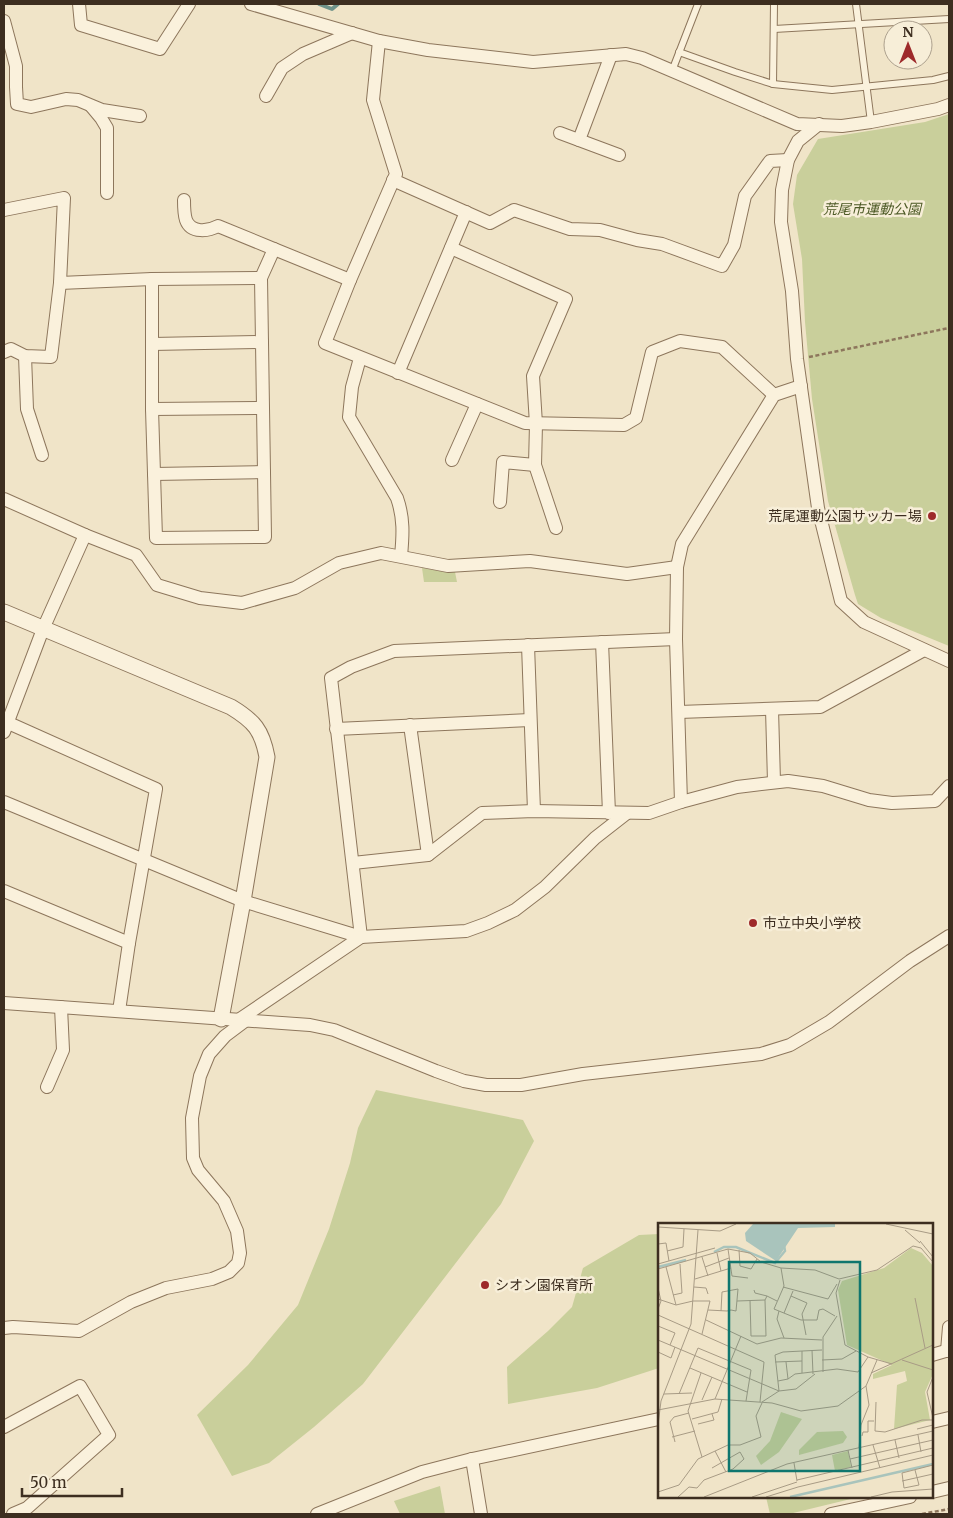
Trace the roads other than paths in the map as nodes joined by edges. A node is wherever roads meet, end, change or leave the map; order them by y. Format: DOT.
graph roads {
  1 [pos="79,4"];
  2 [pos="189,4"];
  3 [pos="251,4"];
  4 [pos="698,4"];
  5 [pos="774,4"];
  6 [pos="856,4"];
  7 [pos="949,20"];
  8 [pos="4,21"];
  9 [pos="859,24"];
  10 [pos="774,29"];
  11 [pos="352,33"];
  12 [pos="379,41"];
  13 [pos="7,46"];
  14 [pos="679,52"];
  15 [pos="611,55"];
  16 [pos="672,71"];
  17 [pos="949,76"];
  18 [pos="773,84"];
  19 [pos="868,86"];
  20 [pos="266,96"];
  21 [pos="90,105"];
  22 [pos="949,106"];
  23 [pos="140,116"];
  24 [pos="871,122"];
  25 [pos="819,124"];
  26 [pos="560,133"];
  27 [pos="579,140"];
  28 [pos="619,155"];
  29 [pos="788,160"];
  30 [pos="393,180"];
  31 [pos="107,193"];
  32 [pos="184,200"];
  33 [pos="4,210"];
  34 [pos="466,212"];
  35 [pos="451,248"];
  36 [pos="274,249"];
  37 [pos="261,278"];
  38 [pos="152,279"];
  39 [pos="350,280"];
  40 [pos="60,283"];
  41 [pos="262,342"];
  42 [pos="152,344"];
  43 [pos="4,352"];
  44 [pos="25,356"];
  45 [pos="360,358"];
  46 [pos="398,373"];
  47 [pos="801,386"];
  48 [pos="774,395"];
  49 [pos="477,404"];
  50 [pos="262,408"];
  51 [pos="152,409"];
  52 [pos="536,424"];
  53 [pos="42,454"];
  54 [pos="452,460"];
  55 [pos="535,465"];
  56 [pos="264,472"];
  57 [pos="154,474"];
  58 [pos="4,499"];
  59 [pos="500,502"];
  60 [pos="556,528"];
  61 [pos="85,535"];
  62 [pos="401,556"];
  63 [pos="677,567"];
  64 [pos="4,612"];
  65 [pos="43,629"];
  66 [pos="676,639"];
  67 [pos="602,642"];
  68 [pos="528,645"];
  69 [pos="924,650"];
  70 [pos="949,661"];
  71 [pos="772,709"];
  72 [pos="679,712"];
  73 [pos="530,720"];
  74 [pos="5,725"];
  75 [pos="410,725"];
  76 [pos="336,729"];
  77 [pos="774,782"];
  78 [pos="949,786"];
  79 [pos="4,802"];
  80 [pos="681,802"];
  81 [pos="534,811"];
  82 [pos="609,813"];
  83 [pos="626,813"];
  84 [pos="428,855"];
  85 [pos="144,861"];
  86 [pos="353,863"];
  87 [pos="4,891"];
  88 [pos="243,901"];
  89 [pos="949,936"];
  90 [pos="361,937"];
  91 [pos="129,943"];
  92 [pos="4,1003"];
  93 [pos="61,1007"];
  94 [pos="119,1011"];
  95 [pos="221,1019"];
  96 [pos="241,1021"];
  97 [pos="47,1087"];
  98 [pos="949,1327"];
  99 [pos="4,1328"];
  100 [pos="948,1351"];
  101 [pos="933,1354"];
  102 [pos="949,1418"];
  103 [pos="658,1419"];
  104 [pos="933,1422"];
  105 [pos="4,1427"];
  106 [pos="472,1459"];
  107 [pos="949,1488"];
  108 [pos="933,1492"];
  109 [pos="893,1499"];
  110 [pos="13,1514"];
  111 [pos="317,1514"];
  112 [pos="481,1514"];
  113 [pos="831,1514"];
  1 -- 2 [label="street"];
  3 -- 11 [label="street"];
  4 -- 14 [label="lane"];
  5 -- 10 [label="lane"];
  6 -- 9 [label="lane"];
  7 -- 9 [label="lane"];
  8 -- 13 [label="street"];
  9 -- 10 [label="lane"];
  9 -- 19 [label="lane"];
  10 -- 18 [label="lane"];
  11 -- 12 [label="street"];
  11 -- 20 [label="street"];
  12 -- 15 [label="street"];
  12 -- 30 [label="street"];
  13 -- 21 [label="street"];
  14 -- 16 [label="lane"];
  14 -- 18 [label="lane"];
  15 -- 16 [label="street"];
  15 -- 27 [label="street"];
  16 -- 25 [label="street"];
  17 -- 19 [label="lane"];
  18 -- 19 [label="lane"];
  19 -- 24 [label="lane"];
  21 -- 23 [label="street"];
  21 -- 31 [label="street"];
  22 -- 24 [label="street"];
  24 -- 25 [label="street"];
  25 -- 29 [label="street"];
  26 -- 27 [label="street"];
  27 -- 28 [label="street"];
  29 -- 34 [label="street"];
  29 -- 47 [label="street"];
  30 -- 34 [label="street"];
  30 -- 39 [label="street"];
  32 -- 36 [label="street"];
  33 -- 40 [label="street"];
  34 -- 35 [label="street"];
  35 -- 46 [label="street"];
  35 -- 52 [label="street"];
  36 -- 37 [label="street"];
  36 -- 39 [label="street"];
  37 -- 38 [label="street"];
  37 -- 41 [label="street"];
  38 -- 40 [label="street"];
  38 -- 42 [label="street"];
  39 -- 45 [label="street"];
  40 -- 44 [label="street"];
  41 -- 42 [label="street"];
  41 -- 50 [label="street"];
  42 -- 51 [label="street"];
  43 -- 44 [label="street"];
  44 -- 53 [label="street"];
  45 -- 46 [label="street"];
  45 -- 62 [label="street"];
  46 -- 49 [label="street"];
  47 -- 48 [label="street"];
  47 -- 69 [label="street"];
  48 -- 52 [label="street"];
  48 -- 63 [label="street"];
  49 -- 52 [label="street"];
  49 -- 54 [label="street"];
  50 -- 51 [label="street"];
  50 -- 56 [label="street"];
  51 -- 57 [label="street"];
  52 -- 55 [label="street"];
  55 -- 59 [label="street"];
  55 -- 60 [label="street"];
  56 -- 57 [label="street"];
  56 -- 57 [label="street"];
  58 -- 61 [label="street"];
  61 -- 62 [label="street"];
  61 -- 65 [label="street"];
  62 -- 63 [label="street"];
  63 -- 66 [label="street"];
  64 -- 65 [label="street"];
  65 -- 74 [label="street"];
  65 -- 88 [label="street"];
  66 -- 67 [label="street"];
  66 -- 72 [label="street"];
  67 -- 68 [label="street"];
  67 -- 82 [label="street"];
  68 -- 73 [label="street"];
  68 -- 76 [label="street"];
  69 -- 70 [label="street"];
  69 -- 71 [label="street"];
  71 -- 72 [label="street"];
  71 -- 77 [label="street"];
  72 -- 80 [label="street"];
  73 -- 75 [label="street"];
  73 -- 81 [label="street"];
  74 -- 85 [label="street"];
  75 -- 76 [label="street"];
  75 -- 84 [label="street"];
  76 -- 86 [label="street"];
  77 -- 78 [label="street"];
  77 -- 80 [label="street"];
  79 -- 85 [label="street"];
  80 -- 83 [label="street"];
  81 -- 82 [label="street"];
  81 -- 84 [label="street"];
  82 -- 83 [label="street"];
  83 -- 90 [label="street"];
  84 -- 86 [label="street"];
  85 -- 88 [label="street"];
  85 -- 91 [label="street"];
  86 -- 90 [label="street"];
  87 -- 91 [label="street"];
  88 -- 90 [label="street"];
  88 -- 95 [label="street"];
  89 -- 96 [label="street"];
  90 -- 96 [label="street"];
  91 -- 94 [label="street"];
  92 -- 93 [label="street"];
  93 -- 94 [label="street"];
  93 -- 97 [label="street"];
  94 -- 95 [label="street"];
  95 -- 96 [label="street"];
  96 -- 99 [label="street"];
  98 -- 100 [label="street"];
  100 -- 101 [label="street"];
  102 -- 104 [label="street"];
  103 -- 106 [label="street"];
  105 -- 110 [label="street"];
  106 -- 111 [label="street"];
  106 -- 112 [label="street"];
  107 -- 108 [label="street"];
  109 -- 113 [label="street"];
}
